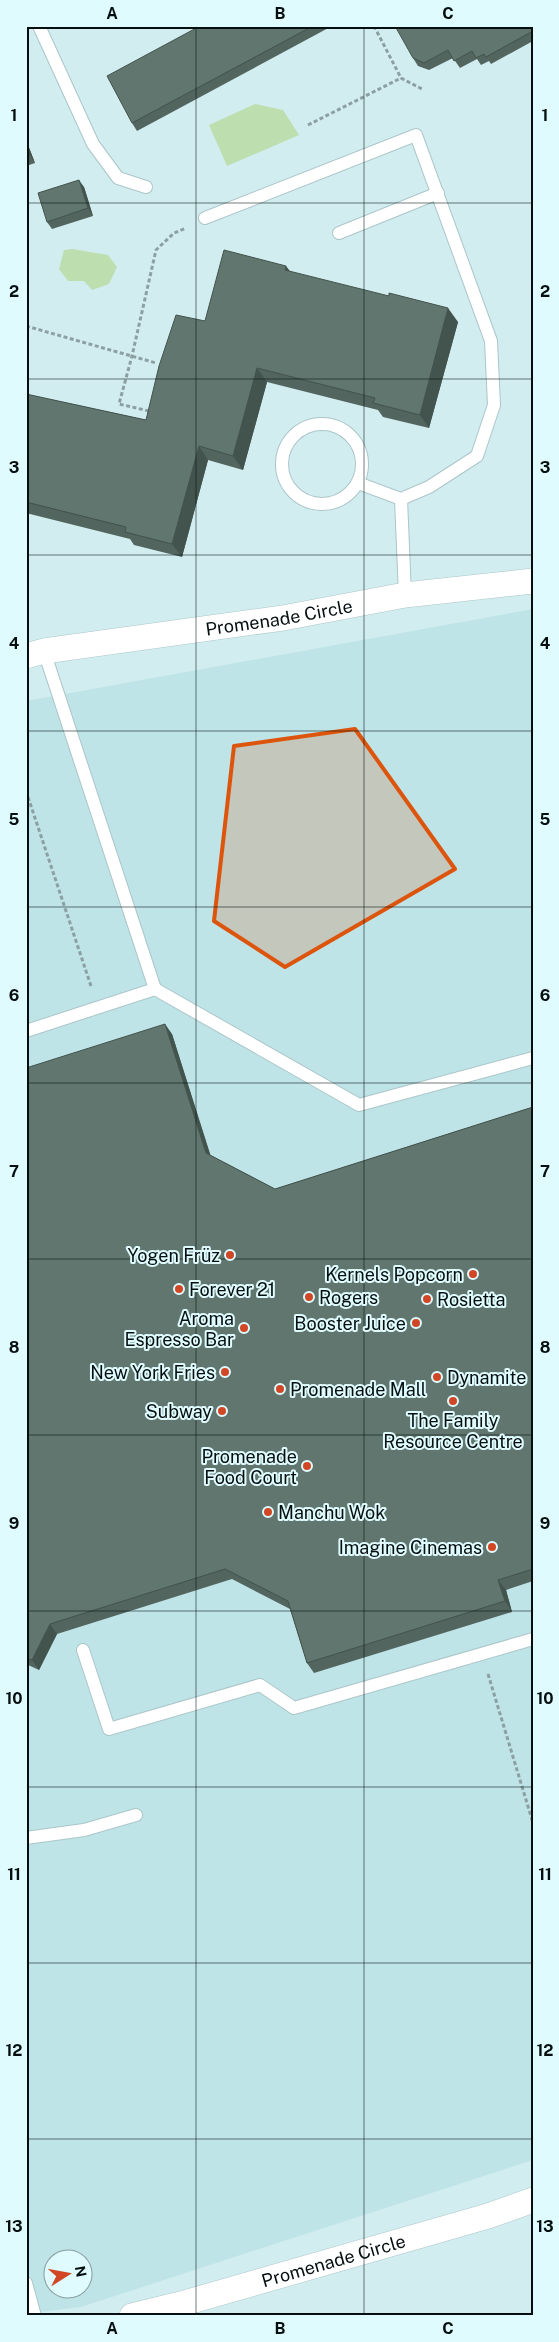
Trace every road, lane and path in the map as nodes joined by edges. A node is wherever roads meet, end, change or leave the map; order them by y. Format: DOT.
graph roads {
  1 [pos="40,26"];
  2 [pos="374,26"];
  3 [pos="401,78"];
  4 [pos="424,90"];
  5 [pos="308,126"];
  6 [pos="146,187"];
  7 [pos="438,193"];
  8 [pos="205,218"];
  9 [pos="339,233"];
  10 [pos="26,326"];
  11 [pos="132,356"];
  12 [pos="156,363"];
  13 [pos="149,411"];
  14 [pos="358,483"];
  15 [pos="401,499"];
  16 [pos="533,581"];
  17 [pos="405,595"];
  18 [pos="35,653"];
  19 [pos="26,791"];
  20 [pos="91,986"];
  21 [pos="155,989"];
  22 [pos="26,1031"];
  23 [pos="533,1058"];
  24 [pos="533,1639"];
  25 [pos="83,1650"];
  26 [pos="482,1654"];
  27 [pos="136,1816"];
  28 [pos="533,1824"];
  29 [pos="26,1838"];
  30 [pos="528,2205"];
  31 [pos="26,2283"];
  32 [pos="35,2316"];
  33 [pos="132,2316"];
  1 -- 6 [label="lane"];
  2 -- 3 [label="path"];
  3 -- 4 [label="path"];
  3 -- 5 [label="path"];
  7 -- 8 [label="lane"];
  7 -- 9 [label="lane"];
  7 -- 15 [label="lane"];
  8 -- 11 [label="path"];
  10 -- 11 [label="path"];
  11 -- 12 [label="path"];
  11 -- 13 [label="path"];
  14 -- 14 [label="lane"];
  14 -- 15 [label="lane"];
  15 -- 17 [label="lane"];
  16 -- 17 [label="street, Promenade Circle"];
  17 -- 18 [label="street, Promenade Circle"];
  18 -- 21 [label="lane"];
  19 -- 20 [label="path"];
  21 -- 22 [label="lane"];
  21 -- 23 [label="lane"];
  24 -- 26 [label="lane"];
  25 -- 26 [label="lane"];
  26 -- 28 [label="path"];
  27 -- 29 [label="lane"];
  30 -- 33 [label="street, Promenade Circle"];
  31 -- 32 [label="lane"];
}
